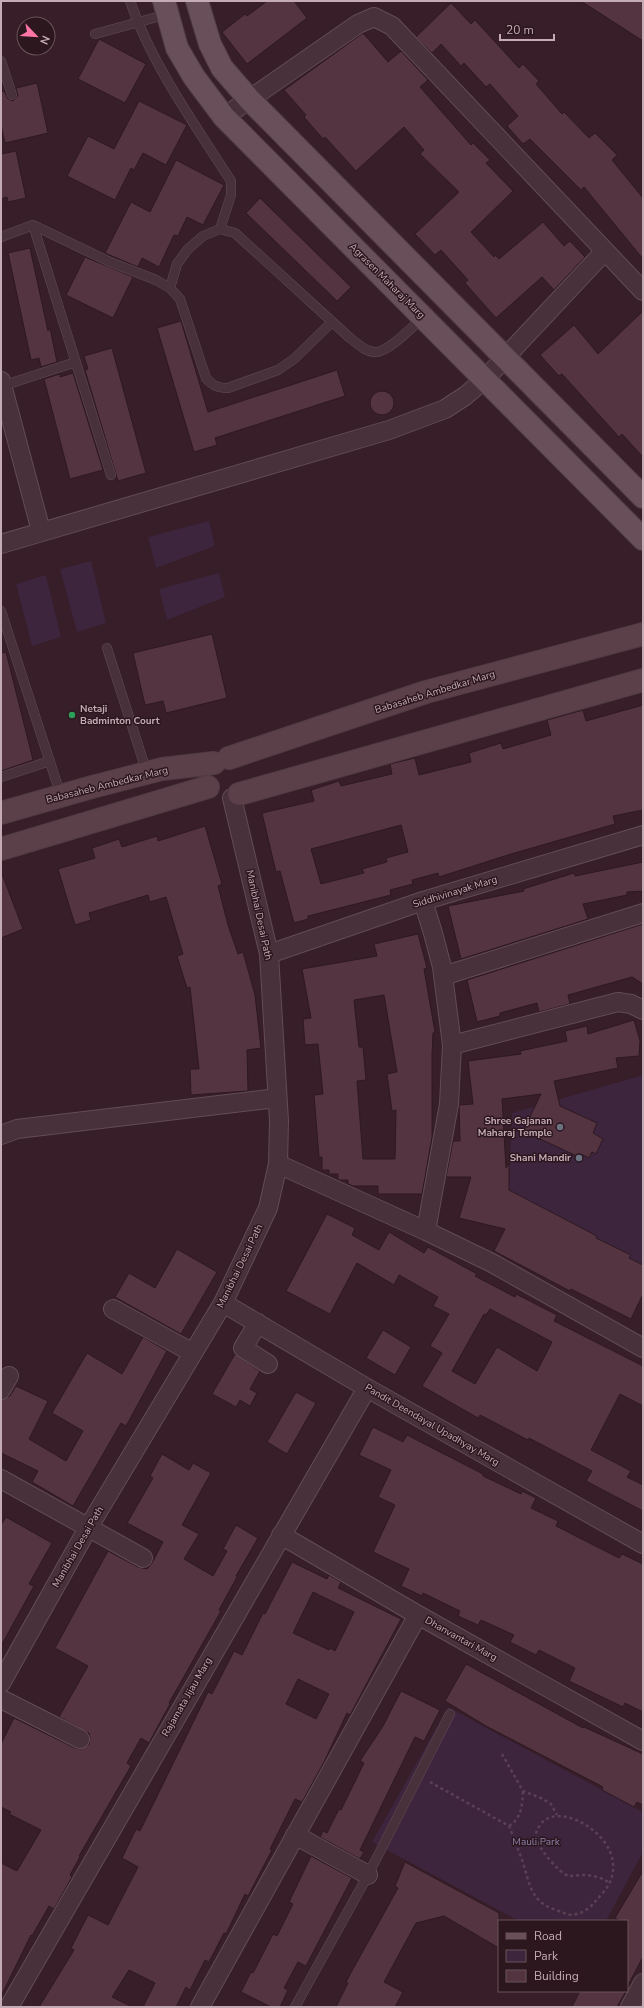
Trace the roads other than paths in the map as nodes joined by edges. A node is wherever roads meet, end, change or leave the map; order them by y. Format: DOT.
graph roads {
  1 [pos="130,1"];
  2 [pos="197,1"];
  3 [pos="166,8"];
  4 [pos="137,22"];
  5 [pos="95,34"];
  6 [pos="1,61"];
  7 [pos="12,95"];
  8 [pos="249,99"];
  9 [pos="224,117"];
  10 [pos="33,225"];
  11 [pos="220,229"];
  12 [pos="1,237"];
  13 [pos="604,252"];
  14 [pos="170,288"];
  15 [pos="643,291"];
  16 [pos="423,317"];
  17 [pos="332,322"];
  18 [pos="506,358"];
  19 [pos="76,362"];
  20 [pos="485,379"];
  21 [pos="2,384"];
  22 [pos="111,475"];
  23 [pos="643,497"];
  24 [pos="41,531"];
  25 [pos="643,539"];
  26 [pos="1,544"];
  27 [pos="1,611"];
  28 [pos="643,634"];
  29 [pos="107,648"];
  30 [pos="643,680"];
  31 [pos="221,760"];
  32 [pos="50,761"];
  33 [pos="147,773"];
  34 [pos="1,777"];
  35 [pos="208,787"];
  36 [pos="61,796"];
  37 [pos="235,796"];
  38 [pos="1,813"];
  39 [pos="643,836"];
  40 [pos="1,849"];
  41 [pos="423,901"];
  42 [pos="643,913"];
  43 [pos="269,954"];
  44 [pos="443,976"];
  45 [pos="643,1010"];
  46 [pos="452,1045"];
  47 [pos="277,1098"];
  48 [pos="1,1136"];
  49 [pos="278,1164"];
  50 [pos="426,1231"];
  51 [pos="223,1303"];
  52 [pos="113,1309"];
  53 [pos="258,1323"];
  54 [pos="643,1348"];
  55 [pos="193,1353"];
  56 [pos="268,1364"];
  57 [pos="367,1388"];
  58 [pos="1,1479"];
  59 [pos="88,1528"];
  60 [pos="281,1535"];
  61 [pos="643,1544"];
  62 [pos="143,1558"];
  63 [pos="418,1615"];
  64 [pos="7,1658"];
  65 [pos="1,1684"];
  66 [pos="1,1699"];
  67 [pos="450,1714"];
  68 [pos="80,1739"];
  69 [pos="643,1741"];
  70 [pos="296,1835"];
  71 [pos="368,1875"];
  72 [pos="643,1983"];
  73 [pos="202,2006"];
  74 [pos="8,2007"];
  75 [pos="295,2007"];
  76 [pos="630,2007"];
  1 -- 4 [label="lane"];
  2 -- 8 [label="main road"];
  3 -- 4 [label="lane"];
  3 -- 9 [label="main road, Agrasen Maharaj Marg"];
  4 -- 5 [label="lane"];
  4 -- 11 [label="lane"];
  6 -- 7 [label="lane"];
  8 -- 9 [label="street"];
  8 -- 13 [label="street"];
  8 -- 18 [label="main road"];
  9 -- 16 [label="main road, Agrasen Maharaj Marg"];
  10 -- 12 [label="lane"];
  10 -- 14 [label="lane"];
  10 -- 19 [label="lane"];
  11 -- 14 [label="lane"];
  11 -- 17 [label="lane"];
  13 -- 15 [label="street"];
  13 -- 18 [label="street"];
  14 -- 17 [label="lane"];
  16 -- 17 [label="lane"];
  16 -- 20 [label="main road, Agrasen Maharaj Marg"];
  18 -- 20 [label="street"];
  18 -- 23 [label="main road"];
  19 -- 21 [label="lane"];
  19 -- 22 [label="lane"];
  20 -- 24 [label="street"];
  20 -- 25 [label="main road, Agrasen Maharaj Marg"];
  21 -- 24 [label="street"];
  24 -- 26 [label="street"];
  27 -- 32 [label="lane"];
  28 -- 31 [label="main road, Babasaheb Ambedkar Marg"];
  29 -- 33 [label="lane"];
  30 -- 37 [label="main road"];
  31 -- 33 [label="main road, Babasaheb Ambedkar Marg"];
  31 -- 35 [label="main road"];
  31 -- 37 [label="main road"];
  32 -- 34 [label="lane"];
  32 -- 36 [label="lane"];
  33 -- 36 [label="main road, Babasaheb Ambedkar Marg"];
  35 -- 37 [label="main road"];
  35 -- 40 [label="main road"];
  36 -- 38 [label="main road, Babasaheb Ambedkar Marg"];
  37 -- 43 [label="street, Manibhai Desai Path"];
  39 -- 41 [label="street, Siddhivinayak Marg"];
  41 -- 43 [label="street, Siddhivinayak Marg"];
  41 -- 44 [label="street"];
  42 -- 44 [label="street"];
  43 -- 47 [label="street, Manibhai Desai Path"];
  44 -- 46 [label="street"];
  45 -- 46 [label="street"];
  46 -- 50 [label="street"];
  47 -- 48 [label="street"];
  47 -- 49 [label="street, Manibhai Desai Path"];
  49 -- 50 [label="street"];
  49 -- 51 [label="street, Manibhai Desai Path"];
  50 -- 54 [label="street"];
  51 -- 53 [label="street, Pandit Deendayal Upadhyay Marg"];
  51 -- 55 [label="street, Manibhai Desai Path"];
  52 -- 55 [label="street"];
  53 -- 56 [label="street"];
  53 -- 57 [label="street, Pandit Deendayal Upadhyay Marg"];
  55 -- 59 [label="street, Manibhai Desai Path"];
  57 -- 60 [label="street, Rajamata Jijau Marg"];
  57 -- 61 [label="street, Pandit Deendayal Upadhyay Marg"];
  58 -- 59 [label="street"];
  59 -- 62 [label="street"];
  59 -- 64 [label="street, Manibhai Desai Path"];
  60 -- 63 [label="street, Dhanvantari Marg"];
  60 -- 74 [label="street, Rajamata Jijau Marg"];
  63 -- 69 [label="street, Dhanvantari Marg"];
  63 -- 70 [label="street"];
  64 -- 65 [label="street, Manibhai Desai Path"];
  66 -- 68 [label="street"];
  67 -- 71 [label="lane"];
  70 -- 71 [label="street"];
  70 -- 73 [label="street"];
  71 -- 75 [label="lane"];
  72 -- 76 [label="street"];
}
